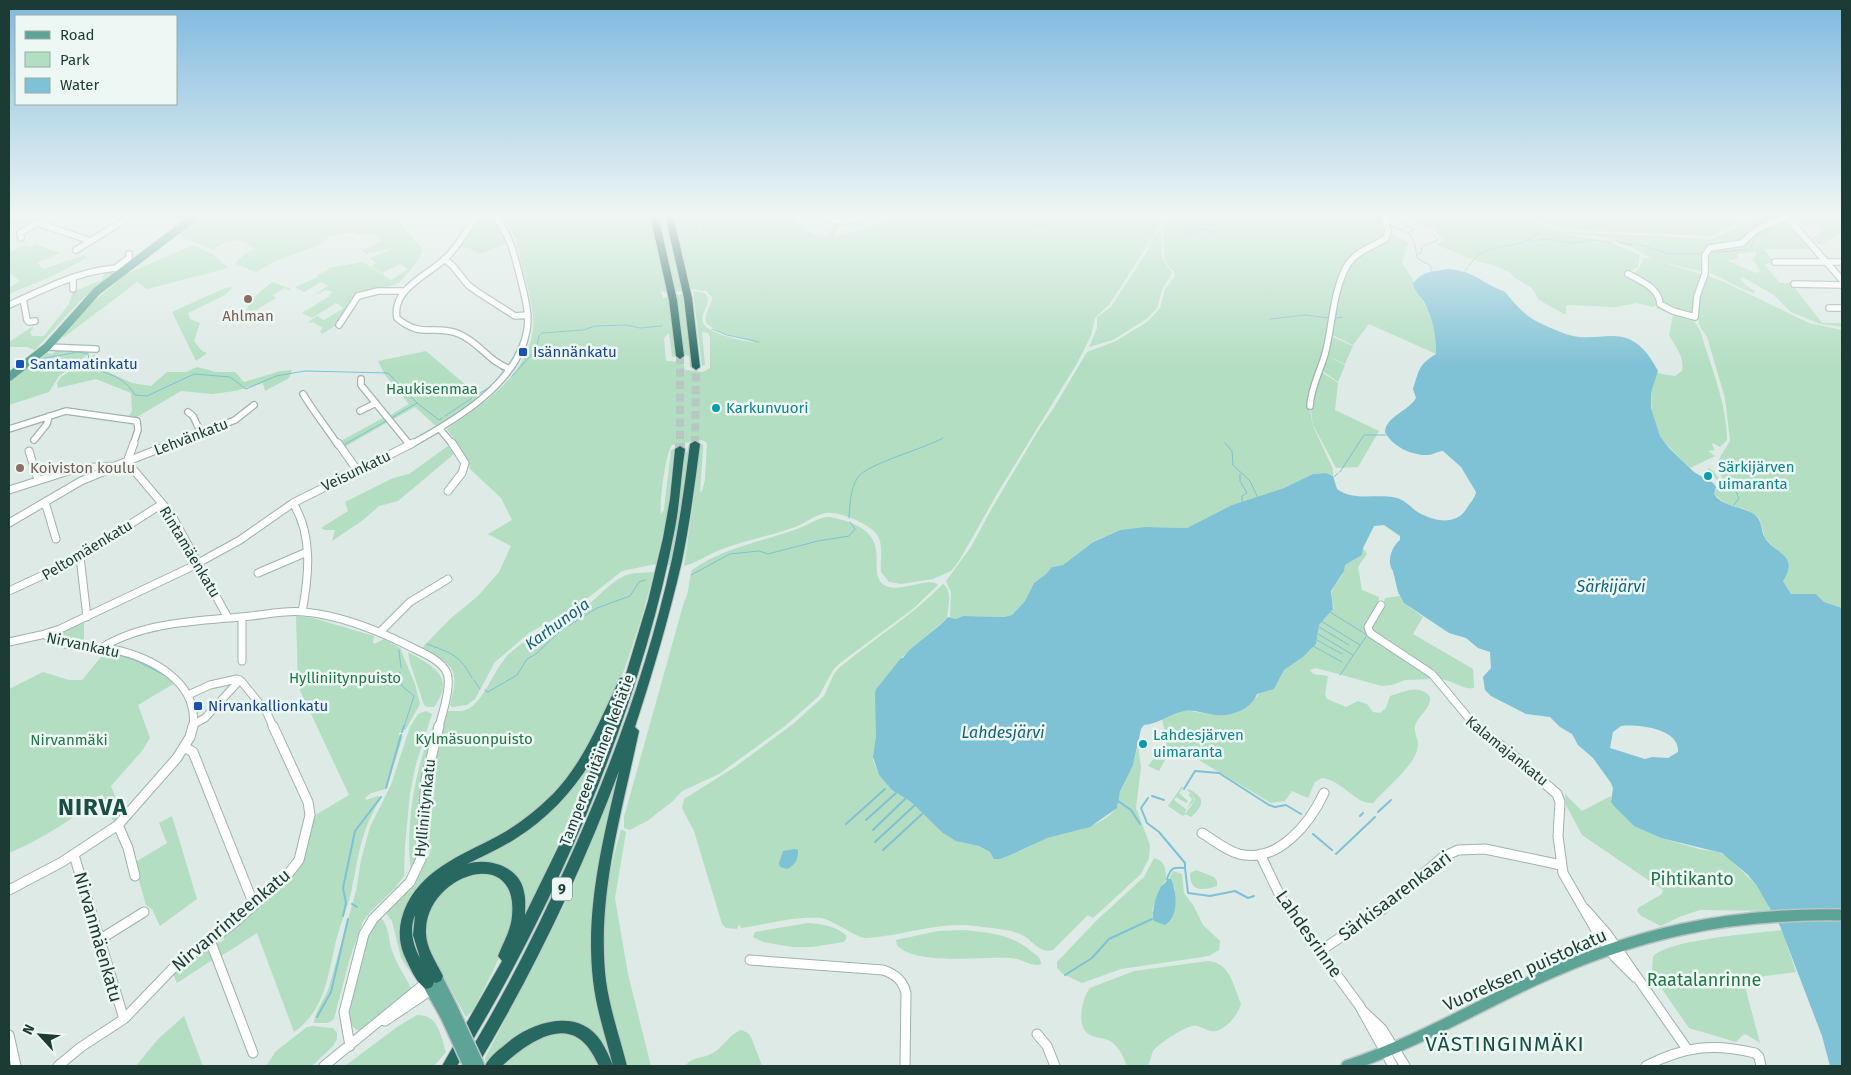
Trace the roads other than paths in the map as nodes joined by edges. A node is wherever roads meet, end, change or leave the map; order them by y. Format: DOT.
graph roads {
  1 [pos="131,265"];
  2 [pos="436,265"];
  3 [pos="452,265"];
  4 [pos="516,265"];
  5 [pos="665,265"];
  6 [pos="680,265"];
  7 [pos="1349,265"];
  8 [pos="1705,265"];
  9 [pos="1830,265"];
  10 [pos="118,267"];
  11 [pos="127,268"];
  12 [pos="1628,274"];
  13 [pos="73,279"];
  14 [pos="1842,280"];
  15 [pos="1794,284"];
  16 [pos="1842,285"];
  17 [pos="73,289"];
  18 [pos="405,291"];
  19 [pos="23,299"];
  20 [pos="9,305"];
  21 [pos="1828,308"];
  22 [pos="1842,308"];
  23 [pos="528,315"];
  24 [pos="35,321"];
  25 [pos="339,325"];
  26 [pos="47,347"];
  27 [pos="96,349"];
  28 [pos="680,356"];
  29 [pos="696,366"];
  30 [pos="510,369"];
  31 [pos="9,377"];
  32 [pos="361,379"];
  33 [pos="303,394"];
  34 [pos="376,403"];
  35 [pos="254,405"];
  36 [pos="1310,406"];
  37 [pos="360,411"];
  38 [pos="188,412"];
  39 [pos="49,416"];
  40 [pos="9,429"];
  41 [pos="440,429"];
  42 [pos="201,433"];
  43 [pos="34,440"];
  44 [pos="409,444"];
  45 [pos="695,444"];
  46 [pos="680,449"];
  47 [pos="30,451"];
  48 [pos="127,462"];
  49 [pos="116,466"];
  50 [pos="357,470"];
  51 [pos="38,480"];
  52 [pos="9,490"];
  53 [pos="448,491"];
  54 [pos="45,502"];
  55 [pos="293,503"];
  56 [pos="162,504"];
  57 [pos="9,523"];
  58 [pos="56,539"];
  59 [pos="307,552"];
  60 [pos="80,557"];
  61 [pos="199,562"];
  62 [pos="258,574"];
  63 [pos="448,579"];
  64 [pos="9,591"];
  65 [pos="1381,605"];
  66 [pos="302,612"];
  67 [pos="86,617"];
  68 [pos="242,617"];
  69 [pos="228,618"];
  70 [pos="380,632"];
  71 [pos="45,635"];
  72 [pos="9,642"];
  73 [pos="642,642"];
  74 [pos="103,648"];
  75 [pos="242,661"];
  76 [pos="240,680"];
  77 [pos="188,695"];
  78 [pos="638,703"];
  79 [pos="194,724"];
  80 [pos="186,748"];
  81 [pos="1324,793"];
  82 [pos="118,825"];
  83 [pos="1202,833"];
  84 [pos="1260,854"];
  85 [pos="74,855"];
  86 [pos="1561,865"];
  87 [pos="135,876"];
  88 [pos="9,890"];
  89 [pos="254,905"];
  90 [pos="144,912"];
  91 [pos="1842,914"];
  92 [pos="1718,922"];
  93 [pos="99,940"];
  94 [pos="210,940"];
  95 [pos="1612,948"];
  96 [pos="1320,951"];
  97 [pos="750,960"];
  98 [pos="433,983"];
  99 [pos="487,1003"];
  100 [pos="449,1012"];
  101 [pos="124,1019"];
  102 [pos="1037,1034"];
  103 [pos="9,1035"];
  104 [pos="350,1046"];
  105 [pos="1688,1050"];
  106 [pos="1390,1051"];
  107 [pos="253,1053"];
  108 [pos="16,1066"];
  109 [pos="58,1066"];
  110 [pos="324,1066"];
  111 [pos="449,1066"];
  112 [pos="469,1066"];
  113 [pos="479,1066"];
  114 [pos="492,1066"];
  115 [pos="606,1066"];
  116 [pos="620,1066"];
  117 [pos="905,1066"];
  118 [pos="1055,1066"];
  119 [pos="1347,1066"];
  120 [pos="1393,1066"];
  121 [pos="1405,1066"];
  122 [pos="1646,1066"];
  123 [pos="1761,1066"];
  1 -- 11 [label="main road"];
  2 -- 18 [label="street"];
  3 -- 23 [label="street"];
  4 -- 23 [label="street, Veisunkatu"];
  5 -- 28 [label="highway"];
  6 -- 29 [label="highway"];
  7 -- 36 [label="street"];
  8 -- 12 [label="street"];
  9 -- 14 [label="street"];
  10 -- 11 [label="street"];
  10 -- 13 [label="street"];
  11 -- 26 [label="main road"];
  13 -- 17 [label="street"];
  13 -- 19 [label="street"];
  15 -- 16 [label="street"];
  18 -- 25 [label="street"];
  18 -- 30 [label="street"];
  19 -- 20 [label="street"];
  19 -- 24 [label="street"];
  21 -- 22 [label="street"];
  23 -- 30 [label="street, Veisunkatu"];
  26 -- 27 [label="street"];
  26 -- 31 [label="main road"];
  30 -- 41 [label="street, Veisunkatu"];
  32 -- 34 [label="street"];
  33 -- 50 [label="street"];
  34 -- 37 [label="street"];
  34 -- 44 [label="street"];
  35 -- 42 [label="street, Lehvänkatu"];
  38 -- 42 [label="street"];
  39 -- 40 [label="street"];
  39 -- 43 [label="street"];
  39 -- 48 [label="street"];
  41 -- 44 [label="street, Veisunkatu"];
  41 -- 53 [label="street"];
  42 -- 48 [label="street, Lehvänkatu"];
  44 -- 50 [label="street, Veisunkatu"];
  45 -- 78 [label="highway, Tampereen itäinen kehätie / 9"];
  46 -- 73 [label="highway, Tampereen itäinen kehätie / 9"];
  47 -- 51 [label="street"];
  48 -- 49 [label="street, Lehvänkatu"];
  48 -- 56 [label="street, Rintamäenkatu"];
  49 -- 51 [label="street, Lehvänkatu"];
  49 -- 54 [label="street"];
  50 -- 55 [label="street, Veisunkatu"];
  51 -- 52 [label="street, Lehvänkatu"];
  54 -- 57 [label="street"];
  54 -- 58 [label="street"];
  55 -- 59 [label="street"];
  55 -- 61 [label="street, Veisunkatu"];
  56 -- 60 [label="street, Peltomäenkatu"];
  56 -- 61 [label="street, Rintamäenkatu"];
  59 -- 62 [label="street"];
  59 -- 66 [label="street"];
  60 -- 64 [label="street, Peltomäenkatu"];
  60 -- 67 [label="street"];
  61 -- 67 [label="street, Veisunkatu"];
  61 -- 69 [label="street, Rintamäenkatu"];
  63 -- 70 [label="street"];
  65 -- 86 [label="street, Kalamajankatu"];
  66 -- 68 [label="street, Hylliniitynkatu"];
  66 -- 70 [label="street, Hylliniitynkatu"];
  67 -- 71 [label="street, Veisunkatu"];
  68 -- 69 [label="street, Hylliniitynkatu"];
  68 -- 75 [label="street"];
  69 -- 74 [label="street, Hylliniitynkatu"];
  70 -- 104 [label="street, Hylliniitynkatu"];
  71 -- 72 [label="street, Nirvankatu"];
  71 -- 74 [label="street, Nirvankatu"];
  73 -- 98 [label="highway"];
  73 -- 99 [label="highway, Tampereen itäinen kehätie / 9"];
  74 -- 77 [label="street, Nirvankatu"];
  76 -- 77 [label="street"];
  76 -- 79 [label="street"];
  76 -- 89 [label="street, Nirvanrinteenkatu"];
  77 -- 79 [label="street, Nirvankatu"];
  78 -- 112 [label="highway, Tampereen itäinen kehätie / 9"];
  78 -- 116 [label="highway"];
  79 -- 80 [label="street, Nirvankatu"];
  80 -- 82 [label="street, Nirvankatu"];
  80 -- 89 [label="street"];
  81 -- 84 [label="street"];
  82 -- 85 [label="street, Nirvankatu"];
  82 -- 87 [label="street"];
  83 -- 84 [label="street"];
  84 -- 96 [label="street, Lahdesrinne"];
  85 -- 88 [label="street, Nirvankatu"];
  85 -- 93 [label="street, Nirvanmäenkatu"];
  86 -- 95 [label="street, Kalamajankatu"];
  86 -- 96 [label="street, Särkisaarenkaari"];
  89 -- 94 [label="street, Nirvanrinteenkatu"];
  90 -- 93 [label="street"];
  91 -- 92 [label="main road, Vuoreksen puistokatu"];
  92 -- 95 [label="main road, Vuoreksen puistokatu"];
  93 -- 101 [label="street, Nirvanmäenkatu"];
  94 -- 101 [label="street, Nirvanrinteenkatu"];
  94 -- 107 [label="street"];
  95 -- 105 [label="street, Kalamajankatu"];
  95 -- 106 [label="main road, Vuoreksen puistokatu"];
  96 -- 106 [label="street, Lahdesrinne"];
  97 -- 117 [label="street"];
  98 -- 99 [label="highway"];
  98 -- 100 [label="main road"];
  98 -- 104 [label="street"];
  99 -- 111 [label="highway, Tampereen itäinen kehätie / 9"];
  100 -- 112 [label="main road, bridge"];
  100 -- 113 [label="main road, bridge"];
  101 -- 109 [label="street, Nirvanrinteenkatu"];
  102 -- 118 [label="street"];
  103 -- 108 [label="street"];
  104 -- 110 [label="street"];
  105 -- 122 [label="street"];
  105 -- 123 [label="street"];
  106 -- 119 [label="main road, Vuoreksen puistokatu"];
  106 -- 120 [label="street"];
  106 -- 121 [label="street"];
  114 -- 115 [label="highway"];
}
